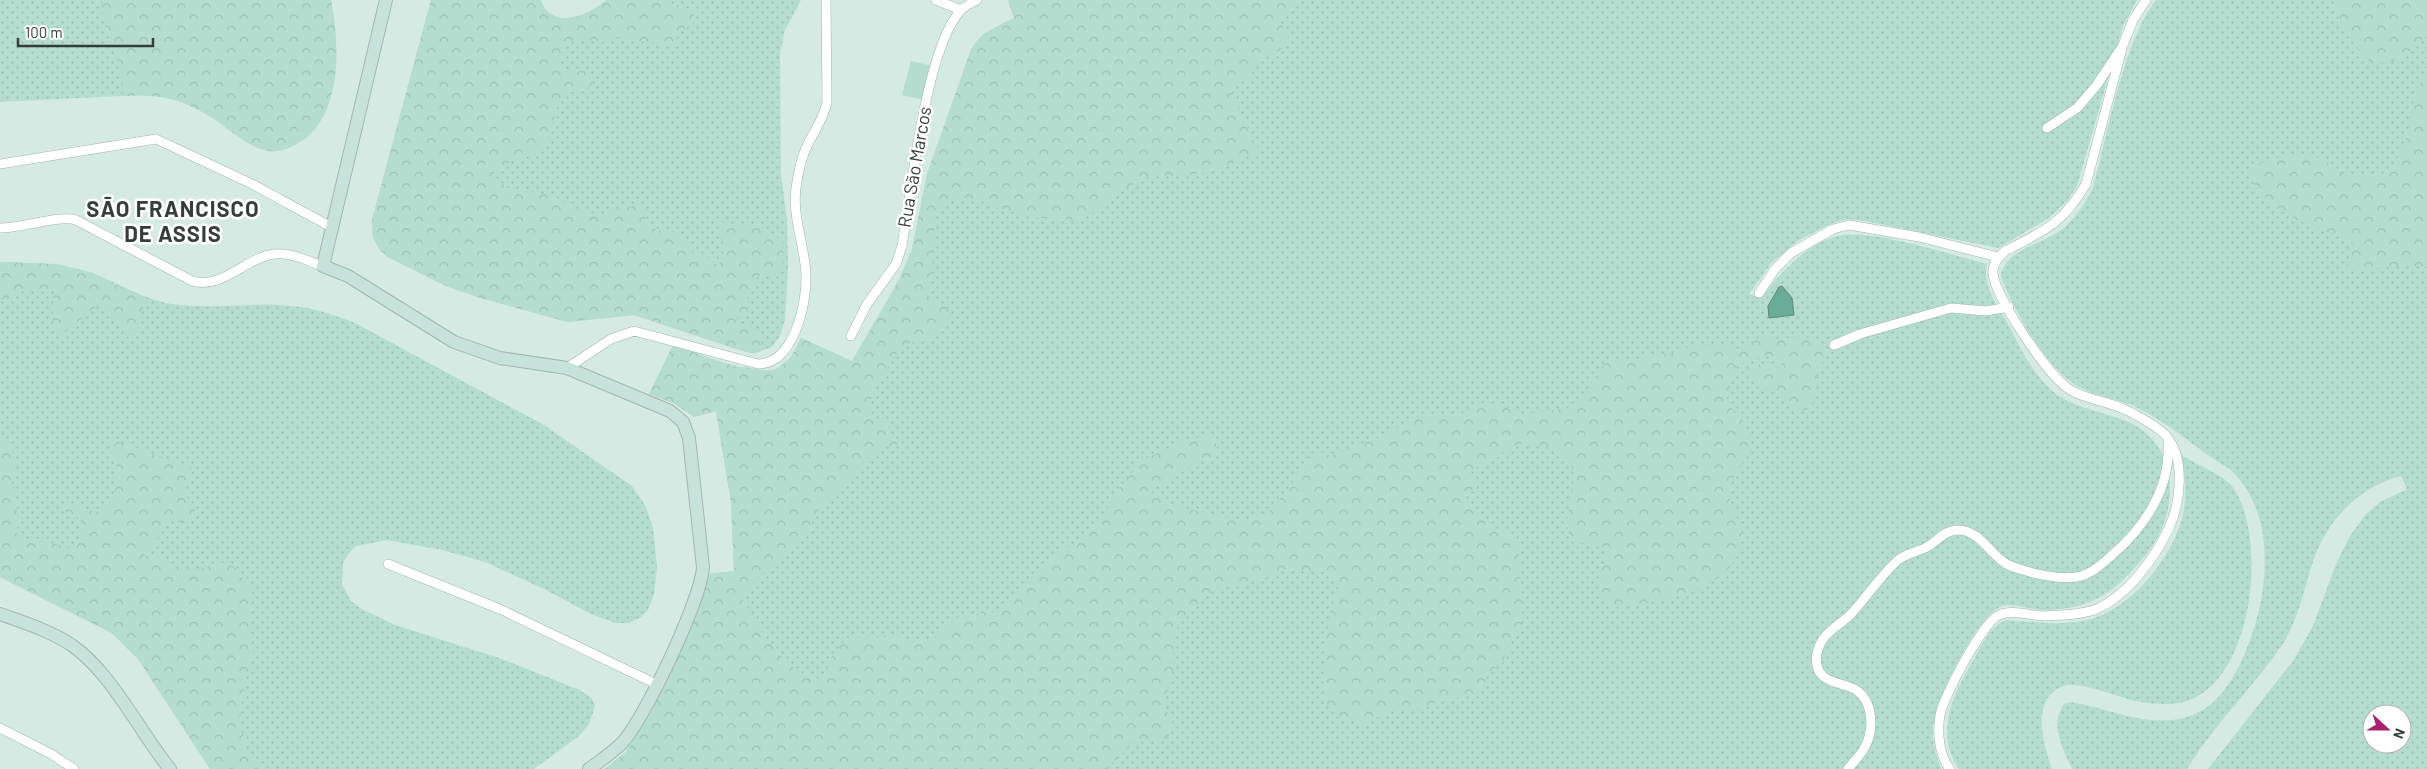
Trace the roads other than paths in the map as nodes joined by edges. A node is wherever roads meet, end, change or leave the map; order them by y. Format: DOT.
graph roads {
  1 [pos="386,0"];
  2 [pos="826,0"];
  3 [pos="936,0"];
  4 [pos="977,0"];
  5 [pos="2146,0"];
  6 [pos="961,10"];
  7 [pos="2123,45"];
  8 [pos="2046,128"];
  9 [pos="0,164"];
  10 [pos="0,228"];
  11 [pos="333,228"];
  12 [pos="1998,257"];
  13 [pos="323,266"];
  14 [pos="1759,293"];
  15 [pos="2008,307"];
  16 [pos="851,336"];
  17 [pos="1834,346"];
  18 [pos="566,368"];
  19 [pos="2167,437"];
  20 [pos="388,564"];
  21 [pos="0,614"];
  22 [pos="656,684"];
  23 [pos="0,728"];
  24 [pos="1948,765"];
  25 [pos="74,769"];
  26 [pos="170,769"];
  27 [pos="589,769"];
  28 [pos="1848,769"];
  1 -- 11 [label="street"];
  2 -- 18 [label="street"];
  3 -- 6 [label="street"];
  4 -- 6 [label="street, Rua São Marcos"];
  5 -- 7 [label="street"];
  6 -- 16 [label="street, Rua São Marcos"];
  7 -- 8 [label="street"];
  7 -- 12 [label="street"];
  9 -- 11 [label="street"];
  10 -- 13 [label="street"];
  11 -- 13 [label="street"];
  12 -- 14 [label="street"];
  12 -- 15 [label="street"];
  13 -- 18 [label="street"];
  15 -- 17 [label="street"];
  15 -- 19 [label="street"];
  18 -- 22 [label="street"];
  19 -- 24 [label="street"];
  19 -- 28 [label="street"];
  20 -- 22 [label="street"];
  21 -- 26 [label="street"];
  22 -- 27 [label="street"];
  23 -- 25 [label="street"];
}
